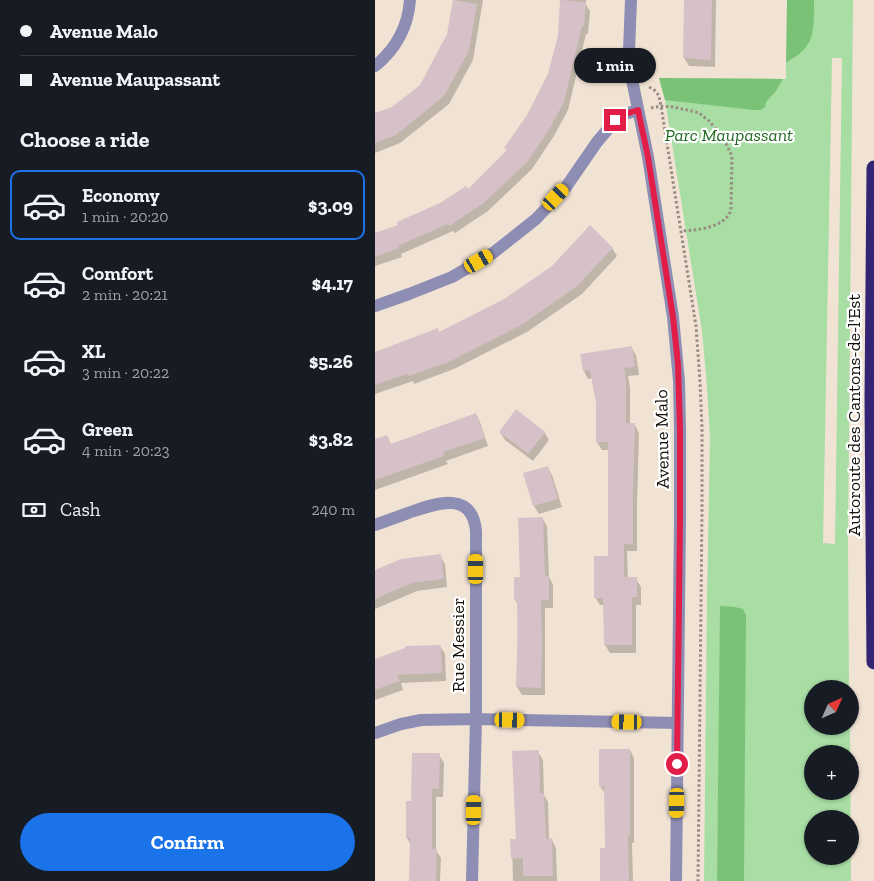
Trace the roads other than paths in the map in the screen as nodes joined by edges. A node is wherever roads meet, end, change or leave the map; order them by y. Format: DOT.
graph roads {
  1 [pos="410,0"];
  2 [pos="631,0"];
  3 [pos="375,66"];
  4 [pos="638,110"];
  5 [pos="874,168"];
  6 [pos="375,306"];
  7 [pos="375,525"];
  8 [pos="874,662"];
  9 [pos="476,719"];
  10 [pos="678,724"];
  11 [pos="375,733"];
  12 [pos="472,881"];
  13 [pos="676,881"];
  1 -- 3 [label="street"];
  2 -- 4 [label="street, Avenue Malo"];
  4 -- 6 [label="street"];
  4 -- 10 [label="street, Avenue Malo"];
  5 -- 8 [label="highway, Autoroute des Cantons-de-l'Est"];
  7 -- 9 [label="street, Rue Messier"];
  9 -- 10 [label="street"];
  9 -- 11 [label="street"];
  9 -- 12 [label="street, Rue Messier"];
  10 -- 13 [label="street, Avenue Malo"];
}
